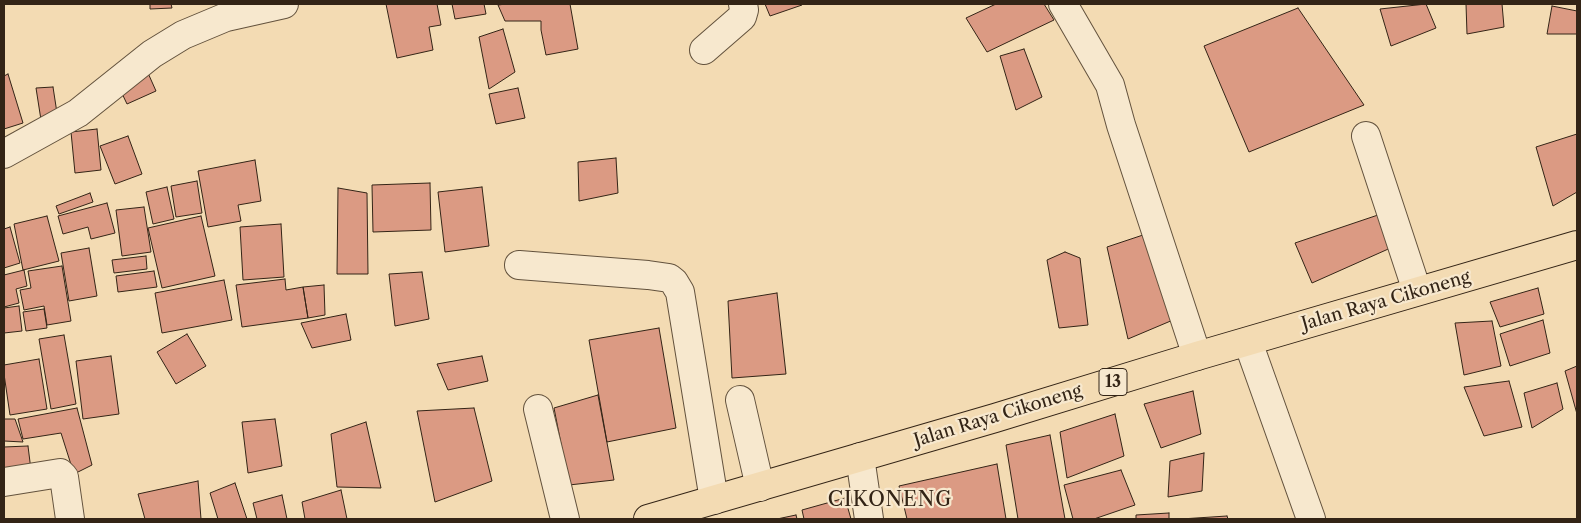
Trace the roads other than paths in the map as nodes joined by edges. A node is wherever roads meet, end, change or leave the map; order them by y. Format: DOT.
graph roads {
  1 [pos="284,4"];
  2 [pos="743,4"];
  3 [pos="1063,4"];
  4 [pos="704,50"];
  5 [pos="1366,136"];
  6 [pos="4,154"];
  7 [pos="1577,245"];
  8 [pos="518,265"];
  9 [pos="1417,291"];
  10 [pos="1248,342"];
  11 [pos="1197,356"];
  12 [pos="740,400"];
  13 [pos="538,409"];
  14 [pos="860,457"];
  15 [pos="4,482"];
  16 [pos="760,487"];
  17 [pos="714,500"];
  18 [pos="70,519"];
  19 [pos="565,519"];
  20 [pos="648,519"];
  21 [pos="869,519"];
  22 [pos="1311,519"];
  1 -- 6 [label="street"];
  2 -- 4 [label="street"];
  3 -- 11 [label="street"];
  5 -- 9 [label="street"];
  7 -- 9 [label="highway, Jalan Raya Cikoneng / 13"];
  8 -- 17 [label="street"];
  9 -- 10 [label="highway, Jalan Raya Cikoneng / 13"];
  10 -- 11 [label="highway, Jalan Raya Cikoneng / 13"];
  10 -- 22 [label="street"];
  11 -- 14 [label="highway, Jalan Raya Cikoneng / 13"];
  12 -- 16 [label="street"];
  13 -- 19 [label="street"];
  14 -- 16 [label="highway, Jalan Raya Cikoneng / 13"];
  14 -- 21 [label="street"];
  15 -- 18 [label="street"];
  16 -- 17 [label="highway, Jalan Raya Cikoneng / 13"];
  17 -- 20 [label="highway, Jalan Raya Cikoneng / 13"];
}
